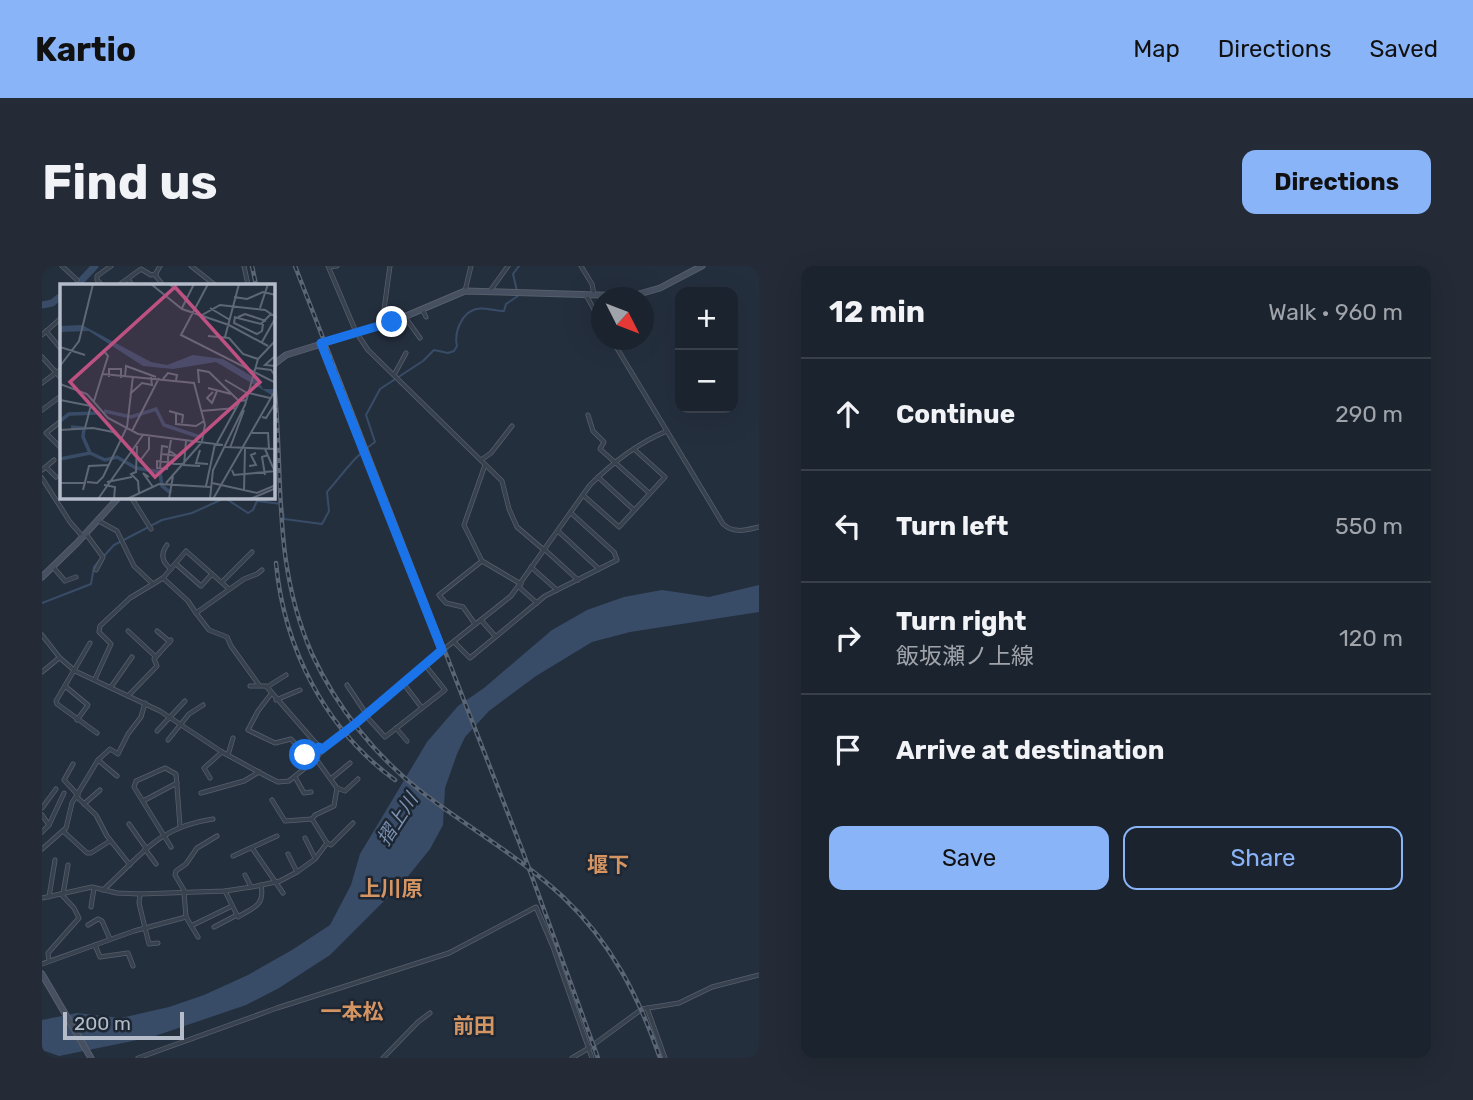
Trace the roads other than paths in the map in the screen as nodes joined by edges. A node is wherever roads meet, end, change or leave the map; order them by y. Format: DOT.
graph roads {
  1 [pos="62,266"];
  2 [pos="111,266"];
  3 [pos="159,266"];
  4 [pos="191,266"];
  5 [pos="244,266"];
  6 [pos="337,266"];
  7 [pos="390,266"];
  8 [pos="471,266"];
  9 [pos="508,266"];
  10 [pos="581,266"];
  11 [pos="702,266"];
  12 [pos="328,267"];
  13 [pos="156,274"];
  14 [pos="128,279"];
  15 [pos="77,280"];
  16 [pos="101,284"];
  17 [pos="120,284"];
  18 [pos="131,284"];
  19 [pos="162,284"];
  20 [pos="214,284"];
  21 [pos="248,284"];
  22 [pos="593,287"];
  23 [pos="654,290"];
  24 [pos="466,291"];
  25 [pos="490,291"];
  26 [pos="586,295"];
  27 [pos="591,295"];
  28 [pos="591,304"];
  29 [pos="422,309"];
  30 [pos="405,317"];
  31 [pos="426,317"];
  32 [pos="60,320"];
  33 [pos="382,324"];
  34 [pos="356,332"];
  35 [pos="44,333"];
  36 [pos="420,338"];
  37 [pos="321,343"];
  38 [pos="60,348"];
  39 [pos="618,350"];
  40 [pos="406,353"];
  41 [pos="42,357"];
  42 [pos="275,363"];
  43 [pos="60,370"];
  44 [pos="56,373"];
  45 [pos="394,375"];
  46 [pos="60,378"];
  47 [pos="42,383"];
  48 [pos="60,397"];
  49 [pos="42,410"];
  50 [pos="588,415"];
  51 [pos="60,422"];
  52 [pos="512,426"];
  53 [pos="667,431"];
  54 [pos="60,447"];
  55 [pos="634,449"];
  56 [pos="54,460"];
  57 [pos="481,460"];
  58 [pos="615,463"];
  59 [pos="485,465"];
  60 [pos="44,468"];
  61 [pos="55,477"];
  62 [pos="598,477"];
  63 [pos="42,478"];
  64 [pos="649,493"];
  65 [pos="583,495"];
  66 [pos="116,499"];
  67 [pos="132,499"];
  68 [pos="634,510"];
  69 [pos="571,513"];
  70 [pos="97,520"];
  71 [pos="759,527"];
  72 [pos="151,529"];
  73 [pos="559,531"];
  74 [pos="84,535"];
  75 [pos="167,545"];
  76 [pos="544,550"];
  77 [pos="252,552"];
  78 [pos="482,561"];
  79 [pos="175,564"];
  80 [pos="53,567"];
  81 [pos="531,567"];
  82 [pos="171,569"];
  83 [pos="222,569"];
  84 [pos="599,569"];
  85 [pos="96,570"];
  86 [pos="261,570"];
  87 [pos="214,575"];
  88 [pos="42,577"];
  89 [pos="76,577"];
  90 [pos="163,578"];
  91 [pos="578,579"];
  92 [pos="222,582"];
  93 [pos="153,584"];
  94 [pos="520,585"];
  95 [pos="229,589"];
  96 [pos="557,590"];
  97 [pos="537,603"];
  98 [pos="196,613"];
  99 [pos="481,620"];
  100 [pos="475,624"];
  101 [pos="128,631"];
  102 [pos="157,631"];
  103 [pos="42,635"];
  104 [pos="495,636"];
  105 [pos="453,641"];
  106 [pos="44,642"];
  107 [pos="90,643"];
  108 [pos="442,650"];
  109 [pos="60,657"];
  110 [pos="132,657"];
  111 [pos="156,657"];
  112 [pos="425,665"];
  113 [pos="75,671"];
  114 [pos="42,672"];
  115 [pos="286,675"];
  116 [pos="94,680"];
  117 [pos="403,683"];
  118 [pos="259,685"];
  119 [pos="347,685"];
  120 [pos="65,686"];
  121 [pos="250,686"];
  122 [pos="111,687"];
  123 [pos="267,687"];
  124 [pos="300,690"];
  125 [pos="271,694"];
  126 [pos="128,696"];
  127 [pos="276,700"];
  128 [pos="185,701"];
  129 [pos="145,703"];
  130 [pos="203,705"];
  131 [pos="422,708"];
  132 [pos="366,715"];
  133 [pos="170,717"];
  134 [pos="77,720"];
  135 [pos="180,724"];
  136 [pos="396,728"];
  137 [pos="157,732"];
  138 [pos="97,733"];
  139 [pos="233,738"];
  140 [pos="168,740"];
  141 [pos="407,741"];
  142 [pos="320,748"];
  143 [pos="222,752"];
  144 [pos="228,755"];
  145 [pos="316,759"];
  146 [pos="98,760"];
  147 [pos="349,763"];
  148 [pos="73,764"];
  149 [pos="259,772"];
  150 [pos="117,776"];
  151 [pos="295,777"];
  152 [pos="210,778"];
  153 [pos="332,778"];
  154 [pos="358,779"];
  155 [pos="177,783"];
  156 [pos="337,788"];
  157 [pos="56,789"];
  158 [pos="100,790"];
  159 [pos="311,792"];
  160 [pos="64,793"];
  161 [pos="201,793"];
  162 [pos="77,796"];
  163 [pos="272,800"];
  164 [pos="143,801"];
  165 [pos="84,804"];
  166 [pos="42,808"];
  167 [pos="42,815"];
  168 [pos="213,819"];
  169 [pos="312,819"];
  170 [pos="353,823"];
  171 [pos="129,824"];
  172 [pos="49,825"];
  173 [pos="180,827"];
  174 [pos="63,831"];
  175 [pos="42,832"];
  176 [pos="163,836"];
  177 [pos="217,836"];
  178 [pos="277,836"];
  179 [pos="305,838"];
  180 [pos="110,841"];
  181 [pos="327,843"];
  182 [pos="171,846"];
  183 [pos="146,848"];
  184 [pos="252,848"];
  185 [pos="42,849"];
  186 [pos="288,854"];
  187 [pos="233,856"];
  188 [pos="315,858"];
  189 [pos="54,860"];
  190 [pos="156,864"];
  191 [pos="68,865"];
  192 [pos="130,865"];
  193 [pos="297,872"];
  194 [pos="245,875"];
  195 [pos="276,882"];
  196 [pos="261,885"];
  197 [pos="251,887"];
  198 [pos="94,888"];
  199 [pos="103,890"];
  200 [pos="225,891"];
  201 [pos="185,892"];
  202 [pos="283,893"];
  203 [pos="62,894"];
  204 [pos="140,894"];
  205 [pos="49,897"];
  206 [pos="42,898"];
  207 [pos="232,905"];
  208 [pos="91,907"];
  209 [pos="237,915"];
  210 [pos="186,917"];
  211 [pos="88,925"];
  212 [pos="192,925"];
  213 [pos="214,927"];
  214 [pos="145,928"];
  215 [pos="198,937"];
  216 [pos="110,939"];
  217 [pos="158,943"];
  218 [pos="95,945"];
  219 [pos="49,961"];
  220 [pos="42,964"];
  221 [pos="133,966"];
  222 [pos="43,975"];
  223 [pos="759,975"];
  224 [pos="648,1009"];
  225 [pos="430,1013"];
  226 [pos="589,1048"];
  227 [pos="91,1058"];
  228 [pos="138,1058"];
  229 [pos="383,1058"];
  230 [pos="572,1058"];
  231 [pos="592,1058"];
  232 [pos="665,1058"];
  1 -- 15 [label="street"];
  2 -- 16 [label="street"];
  3 -- 13 [label="street"];
  4 -- 20 [label="street"];
  5 -- 21 [label="street"];
  6 -- 12 [label="street"];
  7 -- 33 [label="street"];
  8 -- 24 [label="street"];
  9 -- 25 [label="street"];
  10 -- 22 [label="street"];
  11 -- 23 [label="main road"];
  12 -- 34 [label="street"];
  13 -- 14 [label="street"];
  13 -- 19 [label="street"];
  14 -- 17 [label="street"];
  14 -- 18 [label="street"];
  24 -- 25 [label="main road"];
  24 -- 29 [label="main road"];
  25 -- 26 [label="main road"];
  26 -- 27 [label="main road"];
  26 -- 28 [label="street"];
  29 -- 30 [label="main road"];
  29 -- 31 [label="street"];
  30 -- 33 [label="main road"];
  30 -- 36 [label="street"];
  32 -- 35 [label="street"];
  33 -- 34 [label="main road"];
  34 -- 37 [label="main road"];
  34 -- 45 [label="street"];
  35 -- 38 [label="street"];
  37 -- 42 [label="main road"];
  37 -- 108 [label="street"];
  39 -- 53 [label="street"];
  40 -- 45 [label="street"];
  41 -- 44 [label="street"];
  43 -- 44 [label="street"];
  44 -- 46 [label="street"];
  44 -- 47 [label="street"];
  45 -- 57 [label="street"];
  48 -- 49 [label="street"];
  50 -- 58 [label="street"];
  51 -- 54 [label="street"];
  52 -- 57 [label="street"];
  53 -- 55 [label="street"];
  53 -- 71 [label="street"];
  55 -- 58 [label="street"];
  55 -- 64 [label="street"];
  56 -- 60 [label="street"];
  57 -- 59 [label="street"];
  58 -- 62 [label="street"];
  58 -- 64 [label="street"];
  59 -- 76 [label="street"];
  59 -- 78 [label="street"];
  60 -- 61 [label="street"];
  62 -- 65 [label="street"];
  62 -- 68 [label="street"];
  63 -- 74 [label="street"];
  64 -- 68 [label="street"];
  65 -- 68 [label="street"];
  65 -- 69 [label="street"];
  66 -- 70 [label="main road"];
  67 -- 72 [label="street"];
  69 -- 73 [label="street"];
  69 -- 84 [label="street"];
  70 -- 74 [label="main road"];
  70 -- 93 [label="street"];
  73 -- 76 [label="street"];
  73 -- 84 [label="street"];
  74 -- 80 [label="main road"];
  74 -- 85 [label="street"];
  75 -- 82 [label="street"];
  76 -- 81 [label="street"];
  76 -- 91 [label="street"];
  77 -- 92 [label="street"];
  78 -- 94 [label="street"];
  78 -- 100 [label="street"];
  79 -- 82 [label="street"];
  79 -- 87 [label="street"];
  79 -- 87 [label="street"];
  80 -- 88 [label="main road"];
  80 -- 89 [label="street"];
  81 -- 94 [label="street"];
  81 -- 96 [label="street"];
  82 -- 90 [label="street"];
  83 -- 87 [label="street"];
  84 -- 91 [label="street"];
  86 -- 95 [label="street"];
  87 -- 92 [label="street"];
  90 -- 93 [label="street"];
  90 -- 98 [label="street"];
  91 -- 96 [label="street"];
  92 -- 95 [label="street"];
  93 -- 116 [label="street"];
  94 -- 97 [label="street"];
  94 -- 99 [label="street"];
  95 -- 98 [label="street"];
  96 -- 97 [label="street"];
  97 -- 104 [label="street"];
  98 -- 118 [label="street"];
  99 -- 100 [label="street"];
  99 -- 104 [label="street"];
  100 -- 105 [label="street"];
  101 -- 111 [label="street"];
  102 -- 111 [label="street"];
  103 -- 106 [label="street"];
  104 -- 105 [label="street"];
  105 -- 108 [label="street"];
  106 -- 109 [label="street"];
  107 -- 113 [label="street"];
  108 -- 112 [label="street"];
  109 -- 113 [label="street"];
  109 -- 114 [label="street"];
  110 -- 122 [label="street"];
  111 -- 126 [label="street"];
  112 -- 117 [label="street"];
  112 -- 131 [label="street"];
  113 -- 116 [label="street"];
  113 -- 120 [label="street"];
  115 -- 123 [label="street"];
  116 -- 122 [label="street"];
  117 -- 131 [label="street"];
  117 -- 132 [label="street"];
  118 -- 121 [label="street"];
  118 -- 123 [label="street"];
  119 -- 132 [label="street"];
  120 -- 134 [label="street"];
  120 -- 134 [label="street"];
  122 -- 126 [label="street"];
  123 -- 125 [label="street"];
  124 -- 127 [label="street"];
  125 -- 127 [label="street"];
  125 -- 142 [label="street"];
  126 -- 129 [label="street"];
  127 -- 142 [label="street"];
  128 -- 133 [label="street"];
  129 -- 133 [label="street"];
  129 -- 146 [label="street"];
  130 -- 135 [label="street"];
  131 -- 136 [label="street"];
  132 -- 136 [label="street"];
  132 -- 142 [label="street"];
  133 -- 135 [label="street"];
  133 -- 137 [label="street"];
  134 -- 138 [label="street"];
  135 -- 140 [label="street"];
  135 -- 143 [label="street"];
  136 -- 141 [label="street"];
  139 -- 144 [label="street"];
  142 -- 145 [label="street"];
  143 -- 144 [label="street"];
  143 -- 152 [label="street"];
  144 -- 149 [label="street"];
  145 -- 151 [label="street"];
  145 -- 153 [label="street"];
  146 -- 150 [label="street"];
  146 -- 162 [label="street"];
  147 -- 153 [label="street"];
  148 -- 162 [label="street"];
  149 -- 151 [label="street"];
  149 -- 161 [label="street"];
  151 -- 159 [label="street"];
  153 -- 156 [label="street"];
  154 -- 156 [label="street"];
  155 -- 164 [label="street"];
  155 -- 164 [label="street"];
  155 -- 173 [label="street"];
  156 -- 169 [label="street"];
  157 -- 166 [label="street"];
  158 -- 165 [label="street"];
  160 -- 172 [label="street"];
  162 -- 165 [label="street"];
  162 -- 174 [label="street"];
  163 -- 169 [label="street"];
  164 -- 176 [label="street"];
  165 -- 180 [label="street"];
  167 -- 172 [label="street"];
  168 -- 173 [label="street"];
  169 -- 181 [label="street"];
  170 -- 181 [label="street"];
  171 -- 183 [label="street"];
  172 -- 175 [label="street"];
  173 -- 176 [label="street"];
  174 -- 180 [label="street"];
  174 -- 185 [label="street"];
  176 -- 182 [label="street"];
  176 -- 183 [label="street"];
  177 -- 201 [label="street"];
  178 -- 184 [label="street"];
  179 -- 188 [label="street"];
  180 -- 192 [label="street"];
  181 -- 188 [label="street"];
  183 -- 190 [label="street"];
  183 -- 192 [label="street"];
  184 -- 187 [label="street"];
  184 -- 195 [label="street"];
  186 -- 193 [label="street"];
  188 -- 193 [label="street"];
  189 -- 205 [label="street"];
  191 -- 203 [label="street"];
  192 -- 199 [label="street"];
  193 -- 195 [label="street"];
  194 -- 197 [label="street"];
  195 -- 196 [label="street"];
  195 -- 202 [label="street"];
  196 -- 197 [label="street"];
  196 -- 209 [label="street"];
  197 -- 200 [label="street"];
  198 -- 199 [label="street"];
  198 -- 203 [label="street"];
  198 -- 208 [label="street"];
  199 -- 204 [label="street"];
  200 -- 201 [label="street"];
  200 -- 207 [label="street"];
  201 -- 204 [label="street"];
  201 -- 210 [label="street"];
  203 -- 205 [label="street"];
  203 -- 219 [label="street"];
  204 -- 214 [label="street"];
  205 -- 206 [label="street"];
  207 -- 209 [label="street"];
  207 -- 212 [label="street"];
  209 -- 213 [label="street"];
  210 -- 212 [label="street"];
  210 -- 214 [label="street"];
  211 -- 216 [label="street"];
  212 -- 215 [label="street"];
  214 -- 216 [label="street"];
  214 -- 217 [label="street"];
  216 -- 218 [label="street"];
  218 -- 219 [label="street"];
  218 -- 221 [label="street"];
  219 -- 220 [label="street"];
  222 -- 227 [label="main road"];
  223 -- 224 [label="street"];
  224 -- 226 [label="street"];
  224 -- 232 [label="street"];
  225 -- 229 [label="street"];
  226 -- 228 [label="street"];
  226 -- 230 [label="street"];
  226 -- 231 [label="street"];
}
